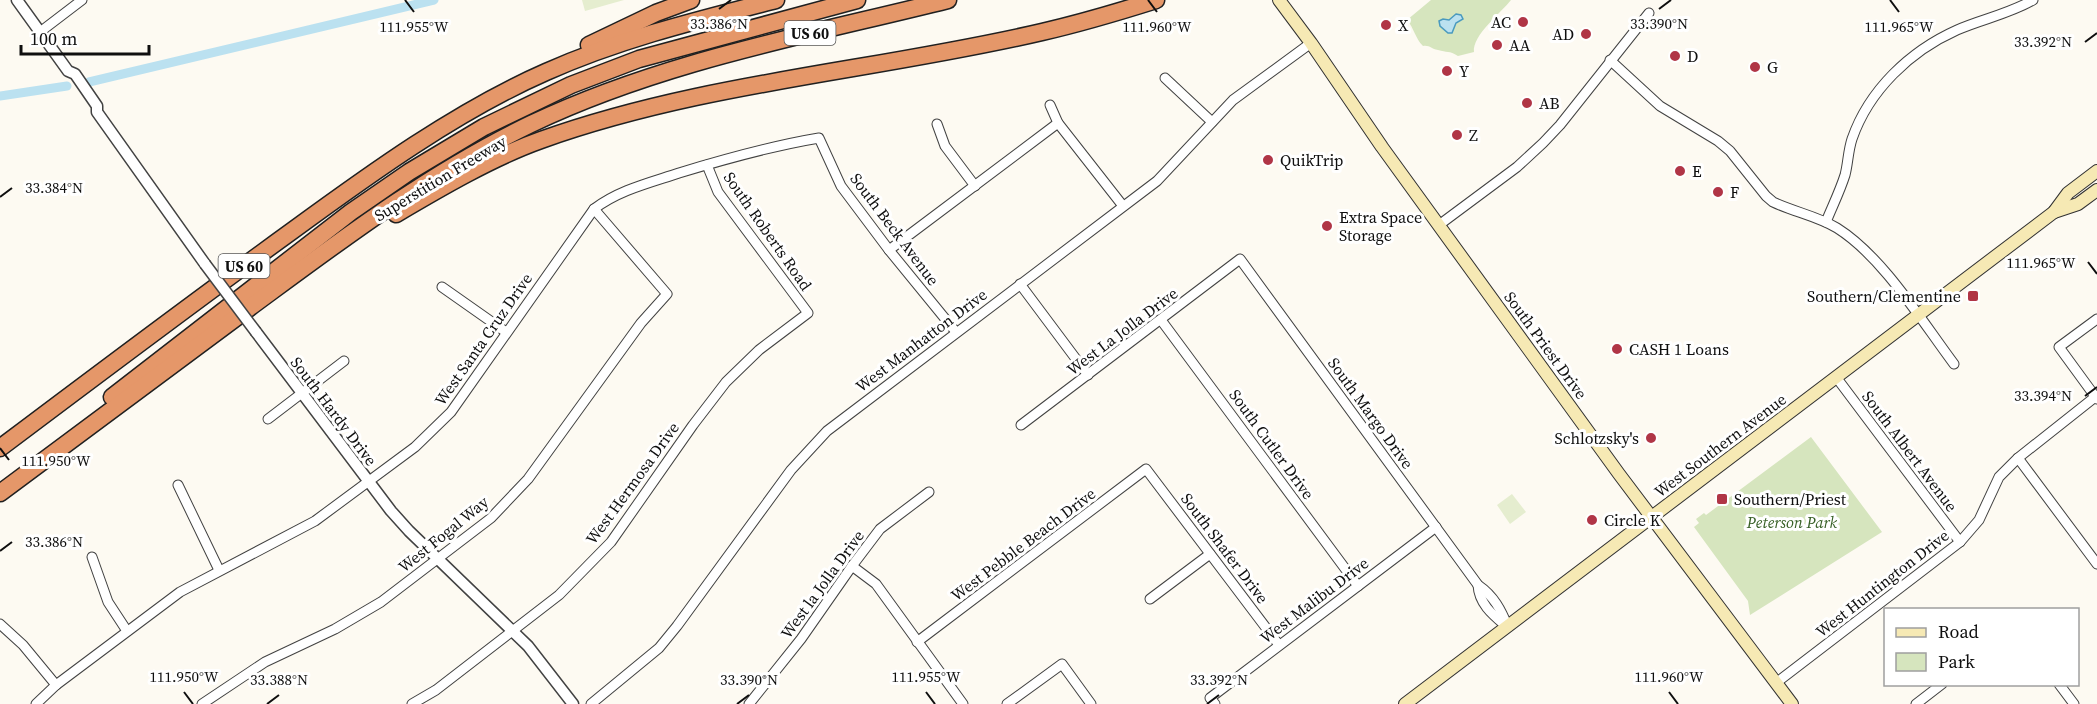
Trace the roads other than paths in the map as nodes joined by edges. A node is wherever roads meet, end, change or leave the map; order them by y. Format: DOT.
graph roads {
  1 [pos="17,0"];
  2 [pos="82,0"];
  3 [pos="691,0"];
  4 [pos="776,0"];
  5 [pos="857,0"];
  6 [pos="935,0"];
  7 [pos="948,0"];
  8 [pos="1156,0"];
  9 [pos="1279,0"];
  10 [pos="2033,0"];
  11 [pos="1649,13"];
  12 [pos="890,14"];
  13 [pos="40,32"];
  14 [pos="1311,43"];
  15 [pos="1610,60"];
  16 [pos="1165,78"];
  17 [pos="496,97"];
  18 [pos="1050,105"];
  19 [pos="1212,122"];
  20 [pos="1058,123"];
  21 [pos="937,124"];
  22 [pos="819,138"];
  23 [pos="707,165"];
  24 [pos="2097,171"];
  25 [pos="975,186"];
  26 [pos="2097,190"];
  27 [pos="1123,206"];
  28 [pos="594,209"];
  29 [pos="2054,212"];
  30 [pos="1826,222"];
  31 [pos="1439,225"];
  32 [pos="889,249"];
  33 [pos="1240,260"];
  34 [pos="285,282"];
  35 [pos="1020,284"];
  36 [pos="442,287"];
  37 [pos="808,313"];
  38 [pos="1918,315"];
  39 [pos="2097,319"];
  40 [pos="1161,320"];
  41 [pos="506,332"];
  42 [pos="956,332"];
  43 [pos="344,361"];
  44 [pos="1954,364"];
  45 [pos="1088,375"];
  46 [pos="1836,377"];
  47 [pos="302,393"];
  48 [pos="2096,398"];
  49 [pos="268,419"];
  50 [pos="1021,425"];
  51 [pos="0,448"];
  52 [pos="2018,458"];
  53 [pos="33,468"];
  54 [pos="1146,469"];
  55 [pos="368,482"];
  56 [pos="178,485"];
  57 [pos="929,492"];
  58 [pos="0,493"];
  59 [pos="1651,518"];
  60 [pos="1436,527"];
  61 [pos="1960,542"];
  62 [pos="1210,554"];
  63 [pos="92,557"];
  64 [pos="438,559"];
  65 [pos="2097,564"];
  66 [pos="852,566"];
  67 [pos="219,570"];
  68 [pos="1358,586"];
  69 [pos="1150,599"];
  70 [pos="0,624"];
  71 [pos="1508,627"];
  72 [pos="127,631"];
  73 [pos="513,631"];
  74 [pos="917,642"];
  75 [pos="1279,645"];
  76 [pos="1776,683"];
  77 [pos="56,685"];
  78 [pos="1939,686"];
  79 [pos="2060,686"];
  80 [pos="1213,701"];
  81 [pos="36,704"];
  82 [pos="202,704"];
  83 [pos="412,704"];
  84 [pos="573,704"];
  85 [pos="591,704"];
  86 [pos="749,704"];
  87 [pos="963,704"];
  88 [pos="1007,704"];
  89 [pos="1091,704"];
  90 [pos="1405,704"];
  91 [pos="1792,704"];
  92 [pos="1916,704"];
  93 [pos="2074,704"];
  1 -- 13 [label="street, South Hardy Drive"];
  2 -- 13 [label="street"];
  3 -- 17 [label="highway"];
  4 -- 17 [label="highway, US 60"];
  5 -- 53 [label="highway"];
  6 -- 12 [label="highway"];
  7 -- 12 [label="highway, Superstition Freeway / US 60"];
  8 -- 34 [label="highway"];
  9 -- 14 [label="main road, South Priest Drive"];
  10 -- 30 [label="street"];
  11 -- 15 [label="street"];
  12 -- 34 [label="highway, Superstition Freeway / US 60"];
  13 -- 47 [label="street, South Hardy Drive, bridge"];
  14 -- 19 [label="street, West Manhatton Drive"];
  14 -- 31 [label="main road, South Priest Drive"];
  15 -- 30 [label="street"];
  15 -- 31 [label="street"];
  16 -- 19 [label="street"];
  17 -- 51 [label="highway, US 60"];
  18 -- 20 [label="street"];
  19 -- 27 [label="street, West Manhatton Drive"];
  20 -- 25 [label="street"];
  20 -- 27 [label="street"];
  21 -- 25 [label="street"];
  22 -- 23 [label="street, West Santa Cruz Drive"];
  22 -- 32 [label="street, South Beck Avenue"];
  23 -- 28 [label="street, West Santa Cruz Drive"];
  23 -- 37 [label="street, South Roberts Road"];
  24 -- 29 [label="main road, West Southern Avenue"];
  25 -- 32 [label="street"];
  26 -- 29 [label="main road, West Southern Avenue"];
  27 -- 35 [label="street, West Manhatton Drive"];
  28 -- 41 [label="street, West Santa Cruz Drive"];
  28 -- 64 [label="street, West Fogal Way"];
  29 -- 38 [label="main road, West Southern Avenue"];
  30 -- 38 [label="street"];
  31 -- 59 [label="main road, South Priest Drive"];
  32 -- 42 [label="street, South Beck Avenue"];
  33 -- 40 [label="street, West La Jolla Drive"];
  33 -- 60 [label="street, South Margo Drive"];
  34 -- 53 [label="highway, Superstition Freeway / US 60"];
  35 -- 42 [label="street, West Manhatton Drive"];
  35 -- 45 [label="street"];
  36 -- 41 [label="street"];
  37 -- 73 [label="street, West Hermosa Drive"];
  38 -- 44 [label="street"];
  38 -- 46 [label="main road, West Southern Avenue"];
  39 -- 48 [label="street"];
  40 -- 45 [label="street, West La Jolla Drive"];
  40 -- 68 [label="street, South Cutler Drive"];
  41 -- 55 [label="street, West Santa Cruz Drive"];
  42 -- 85 [label="street, West Manhatton Drive"];
  43 -- 47 [label="street"];
  45 -- 50 [label="street, West La Jolla Drive"];
  46 -- 59 [label="main road, West Southern Avenue"];
  46 -- 61 [label="street, South Albert Avenue"];
  47 -- 49 [label="street"];
  47 -- 55 [label="street, South Hardy Drive"];
  48 -- 52 [label="street, West Huntington Drive"];
  52 -- 61 [label="street, West Huntington Drive"];
  52 -- 65 [label="street"];
  53 -- 58 [label="highway, Superstition Freeway / US 60"];
  54 -- 62 [label="street, South Shafer Drive"];
  54 -- 74 [label="street, West Pebble Beach Drive"];
  55 -- 64 [label="street, South Hardy Drive"];
  55 -- 67 [label="street, West Santa Cruz Drive"];
  56 -- 67 [label="street"];
  57 -- 66 [label="street, West la Jolla Drive"];
  59 -- 71 [label="main road, West Southern Avenue"];
  59 -- 76 [label="main road, South Priest Drive"];
  60 -- 68 [label="street, West Malibu Drive"];
  60 -- 71 [label="street, South Margo Drive"];
  61 -- 76 [label="street, West Huntington Drive"];
  62 -- 69 [label="street"];
  62 -- 75 [label="street, South Shafer Drive"];
  63 -- 72 [label="street"];
  64 -- 73 [label="street, South Hardy Drive"];
  64 -- 82 [label="street, West Fogal Way"];
  66 -- 74 [label="street"];
  66 -- 86 [label="street, West la Jolla Drive"];
  67 -- 72 [label="street, West Santa Cruz Drive"];
  68 -- 75 [label="street, West Malibu Drive"];
  70 -- 77 [label="street"];
  71 -- 90 [label="main road, West Southern Avenue"];
  72 -- 77 [label="street, West Santa Cruz Drive"];
  73 -- 83 [label="street, West Hermosa Drive"];
  73 -- 84 [label="street, South Hardy Drive"];
  74 -- 87 [label="street"];
  75 -- 80 [label="street, West Malibu Drive"];
  76 -- 91 [label="main road, South Priest Drive"];
  77 -- 81 [label="street, West Santa Cruz Drive"];
  78 -- 92 [label="street"];
  79 -- 93 [label="street"];
  88 -- 89 [label="street"];
}
